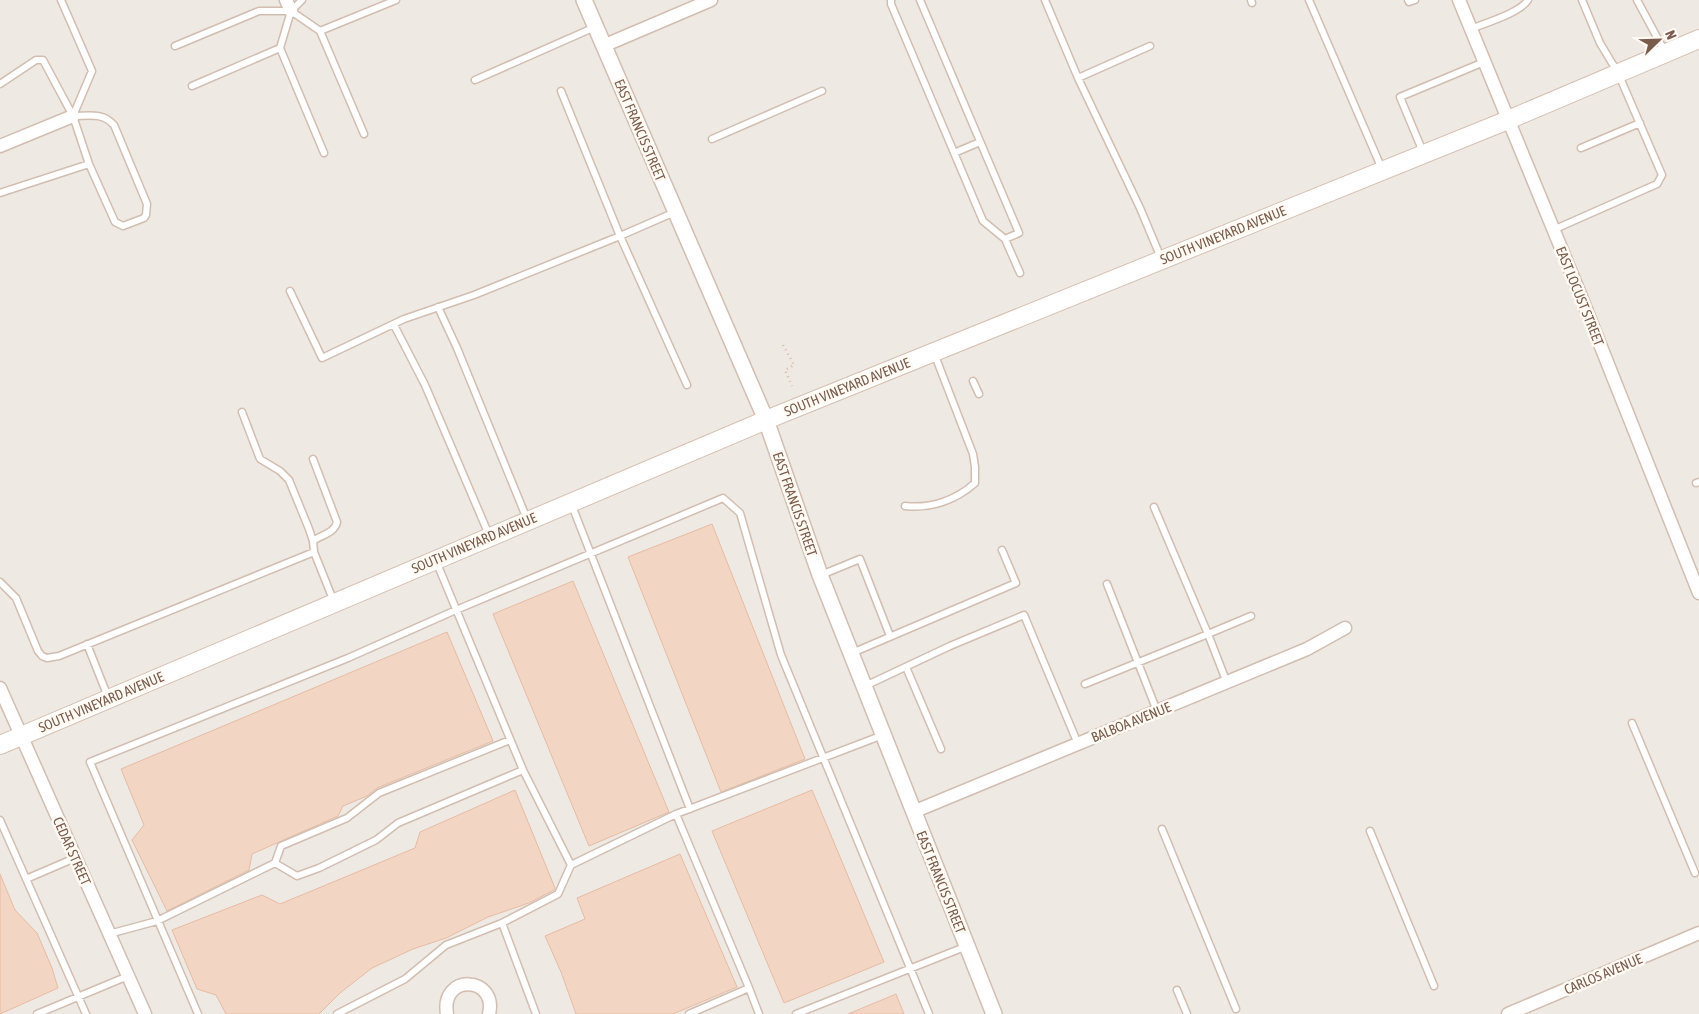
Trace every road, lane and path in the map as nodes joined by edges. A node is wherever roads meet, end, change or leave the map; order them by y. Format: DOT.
graph roads {
  1 [pos="61,0"];
  2 [pos="302,0"];
  3 [pos="396,0"];
  4 [pos="584,0"];
  5 [pos="711,0"];
  6 [pos="891,0"];
  7 [pos="920,0"];
  8 [pos="1045,0"];
  9 [pos="1309,0"];
  10 [pos="1408,0"];
  11 [pos="1415,0"];
  12 [pos="1459,0"];
  13 [pos="1528,0"];
  14 [pos="1582,0"];
  15 [pos="1637,0"];
  16 [pos="289,6"];
  17 [pos="595,28"];
  18 [pos="1471,29"];
  19 [pos="320,31"];
  20 [pos="1699,39"];
  21 [pos="175,46"];
  22 [pos="603,46"];
  23 [pos="1150,46"];
  24 [pos="280,48"];
  25 [pos="1666,54"];
  26 [pos="1484,62"];
  27 [pos="1618,73"];
  28 [pos="1078,78"];
  29 [pos="475,80"];
  30 [pos="0,84"];
  31 [pos="192,86"];
  32 [pos="561,91"];
  33 [pos="822,91"];
  34 [pos="73,116"];
  35 [pos="1508,120"];
  36 [pos="1640,123"];
  37 [pos="364,134"];
  38 [pos="712,139"];
  39 [pos="980,142"];
  40 [pos="0,146"];
  41 [pos="1581,148"];
  42 [pos="324,153"];
  43 [pos="954,153"];
  44 [pos="1424,154"];
  45 [pos="89,164"];
  46 [pos="1382,171"];
  47 [pos="0,193"];
  48 [pos="676,212"];
  49 [pos="1553,230"];
  50 [pos="620,236"];
  51 [pos="1005,239"];
  52 [pos="1162,260"];
  53 [pos="1020,273"];
  54 [pos="290,291"];
  55 [pos="438,307"];
  56 [pos="394,325"];
  57 [pos="783,345"];
  58 [pos="934,352"];
  59 [pos="973,381"];
  60 [pos="687,385"];
  61 [pos="792,386"];
  62 [pos="979,394"];
  63 [pos="242,412"];
  64 [pos="766,420"];
  65 [pos="313,459"];
  66 [pos="571,502"];
  67 [pos="905,506"];
  68 [pos="1154,507"];
  69 [pos="527,520"];
  70 [pos="490,536"];
  71 [pos="313,540"];
  72 [pos="1002,550"];
  73 [pos="314,552"];
  74 [pos="591,554"];
  75 [pos="435,559"];
  76 [pos="820,575"];
  77 [pos="0,582"];
  78 [pos="1107,584"];
  79 [pos="1699,593"];
  80 [pos="334,602"];
  81 [pos="456,610"];
  82 [pos="1251,616"];
  83 [pos="1346,628"];
  84 [pos="1208,634"];
  85 [pos="890,636"];
  86 [pos="87,644"];
  87 [pos="851,654"];
  88 [pos="1137,662"];
  89 [pos="906,667"];
  90 [pos="1227,683"];
  91 [pos="1085,684"];
  92 [pos="864,687"];
  93 [pos="0,688"];
  94 [pos="109,698"];
  95 [pos="1157,711"];
  96 [pos="1632,723"];
  97 [pos="883,735"];
  98 [pos="21,736"];
  99 [pos="510,740"];
  100 [pos="1078,744"];
  101 [pos="0,745"];
  102 [pos="941,749"];
  103 [pos="824,758"];
  104 [pos="522,770"];
  105 [pos="690,809"];
  106 [pos="913,812"];
  107 [pos="676,814"];
  108 [pos="0,820"];
  109 [pos="1162,829"];
  110 [pos="1370,831"];
  111 [pos="75,858"];
  112 [pos="275,863"];
  113 [pos="571,865"];
  114 [pos="1695,873"];
  115 [pos="26,879"];
  116 [pos="157,921"];
  117 [pos="502,924"];
  118 [pos="1699,933"];
  119 [pos="109,934"];
  120 [pos="967,946"];
  121 [pos="910,968"];
  122 [pos="128,976"];
  123 [pos="1434,986"];
  124 [pos="748,988"];
  125 [pos="1177,990"];
  126 [pos="79,997"];
  127 [pos="1236,1010"];
  128 [pos="37,1014"];
  129 [pos="86,1014"];
  130 [pos="145,1014"];
  131 [pos="198,1014"];
  132 [pos="337,1014"];
  133 [pos="447,1014"];
  134 [pos="489,1014"];
  135 [pos="536,1014"];
  136 [pos="689,1014"];
  137 [pos="759,1014"];
  138 [pos="796,1014"];
  139 [pos="929,1014"];
  140 [pos="994,1014"];
  141 [pos="1186,1014"];
  142 [pos="1508,1014"];
  1 -- 34 [label="lane"];
  2 -- 16 [label="lane"];
  3 -- 19 [label="lane"];
  4 -- 17 [label="street, EAST FRANCIS STREET"];
  5 -- 22 [label="street"];
  6 -- 43 [label="lane"];
  7 -- 39 [label="lane"];
  8 -- 28 [label="lane"];
  9 -- 46 [label="lane"];
  10 -- 11 [label="lane"];
  12 -- 18 [label="street, EAST LOCUST STREET"];
  13 -- 18 [label="lane"];
  14 -- 27 [label="lane"];
  15 -- 25 [label="lane"];
  16 -- 19 [label="lane"];
  16 -- 21 [label="lane"];
  16 -- 24 [label="lane"];
  17 -- 22 [label="street, EAST FRANCIS STREET"];
  17 -- 29 [label="lane"];
  18 -- 26 [label="street, EAST LOCUST STREET"];
  19 -- 37 [label="lane"];
  20 -- 25 [label="main road, SOUTH VINEYARD AVENUE"];
  22 -- 48 [label="street, EAST FRANCIS STREET"];
  23 -- 28 [label="lane"];
  24 -- 31 [label="lane"];
  24 -- 42 [label="lane"];
  25 -- 27 [label="main road, SOUTH VINEYARD AVENUE"];
  26 -- 35 [label="street, EAST LOCUST STREET"];
  26 -- 44 [label="lane"];
  27 -- 35 [label="main road, SOUTH VINEYARD AVENUE"];
  27 -- 36 [label="lane"];
  28 -- 52 [label="lane"];
  30 -- 34 [label="lane"];
  32 -- 50 [label="lane"];
  33 -- 38 [label="lane"];
  34 -- 40 [label="street"];
  34 -- 45 [label="lane"];
  34 -- 45 [label="lane"];
  35 -- 44 [label="main road, SOUTH VINEYARD AVENUE"];
  35 -- 49 [label="street, EAST LOCUST STREET"];
  36 -- 41 [label="lane"];
  36 -- 49 [label="lane"];
  39 -- 43 [label="lane"];
  39 -- 51 [label="lane"];
  43 -- 51 [label="lane"];
  44 -- 46 [label="main road, SOUTH VINEYARD AVENUE"];
  45 -- 47 [label="lane"];
  46 -- 52 [label="main road, SOUTH VINEYARD AVENUE"];
  48 -- 50 [label="lane"];
  48 -- 64 [label="street, EAST FRANCIS STREET"];
  49 -- 79 [label="street, EAST LOCUST STREET"];
  50 -- 55 [label="lane"];
  50 -- 60 [label="lane"];
  51 -- 53 [label="lane"];
  52 -- 58 [label="main road, SOUTH VINEYARD AVENUE"];
  54 -- 56 [label="lane"];
  55 -- 56 [label="lane"];
  55 -- 69 [label="lane"];
  56 -- 70 [label="lane"];
  57 -- 61 [label="path"];
  58 -- 64 [label="main road, SOUTH VINEYARD AVENUE"];
  58 -- 67 [label="lane"];
  59 -- 62 [label="lane"];
  63 -- 71 [label="lane"];
  64 -- 66 [label="main road, SOUTH VINEYARD AVENUE"];
  64 -- 76 [label="street, EAST FRANCIS STREET"];
  65 -- 71 [label="lane"];
  66 -- 69 [label="main road, SOUTH VINEYARD AVENUE"];
  66 -- 74 [label="lane"];
  68 -- 84 [label="lane"];
  69 -- 70 [label="main road, SOUTH VINEYARD AVENUE"];
  70 -- 75 [label="main road, SOUTH VINEYARD AVENUE"];
  71 -- 73 [label="lane"];
  72 -- 85 [label="lane"];
  73 -- 80 [label="lane"];
  73 -- 86 [label="lane"];
  74 -- 81 [label="lane"];
  74 -- 103 [label="lane"];
  74 -- 105 [label="lane"];
  75 -- 80 [label="main road, SOUTH VINEYARD AVENUE"];
  75 -- 81 [label="lane"];
  76 -- 85 [label="lane"];
  76 -- 87 [label="street, EAST FRANCIS STREET"];
  77 -- 86 [label="lane"];
  78 -- 88 [label="lane"];
  80 -- 94 [label="main road, SOUTH VINEYARD AVENUE"];
  81 -- 99 [label="lane"];
  81 -- 116 [label="lane"];
  82 -- 84 [label="lane"];
  83 -- 90 [label="street, BALBOA AVENUE"];
  84 -- 88 [label="lane"];
  84 -- 90 [label="lane"];
  85 -- 87 [label="lane"];
  86 -- 94 [label="lane"];
  87 -- 92 [label="street, EAST FRANCIS STREET"];
  88 -- 91 [label="lane"];
  88 -- 95 [label="lane"];
  89 -- 92 [label="lane"];
  89 -- 100 [label="lane"];
  89 -- 102 [label="lane"];
  90 -- 95 [label="street, BALBOA AVENUE"];
  92 -- 97 [label="street, EAST FRANCIS STREET"];
  93 -- 98 [label="street, CEDAR STREET"];
  94 -- 98 [label="main road, SOUTH VINEYARD AVENUE"];
  95 -- 100 [label="street, BALBOA AVENUE"];
  96 -- 114 [label="lane"];
  97 -- 103 [label="lane"];
  97 -- 106 [label="street, EAST FRANCIS STREET"];
  98 -- 101 [label="main road, SOUTH VINEYARD AVENUE"];
  98 -- 111 [label="street, CEDAR STREET"];
  99 -- 104 [label="lane"];
  99 -- 112 [label="lane"];
  100 -- 106 [label="street, BALBOA AVENUE"];
  103 -- 105 [label="lane"];
  103 -- 121 [label="lane"];
  104 -- 112 [label="lane"];
  104 -- 113 [label="lane"];
  105 -- 107 [label="lane"];
  106 -- 120 [label="street, EAST FRANCIS STREET"];
  107 -- 113 [label="lane"];
  107 -- 124 [label="lane"];
  108 -- 115 [label="lane"];
  109 -- 127 [label="lane"];
  110 -- 123 [label="lane"];
  111 -- 115 [label="lane"];
  111 -- 119 [label="street, CEDAR STREET"];
  112 -- 116 [label="lane"];
  113 -- 117 [label="lane"];
  115 -- 126 [label="lane"];
  116 -- 119 [label="lane"];
  116 -- 131 [label="lane"];
  117 -- 132 [label="lane"];
  117 -- 135 [label="lane"];
  118 -- 142 [label="street, CARLOS AVENUE"];
  119 -- 122 [label="street, CEDAR STREET"];
  120 -- 121 [label="lane"];
  120 -- 140 [label="street, EAST FRANCIS STREET"];
  121 -- 138 [label="lane"];
  121 -- 139 [label="lane"];
  122 -- 126 [label="lane"];
  122 -- 130 [label="street, CEDAR STREET"];
  124 -- 136 [label="lane"];
  124 -- 137 [label="lane"];
  125 -- 141 [label="lane"];
  126 -- 128 [label="lane"];
  126 -- 129 [label="lane"];
  133 -- 134 [label="street"];
}
